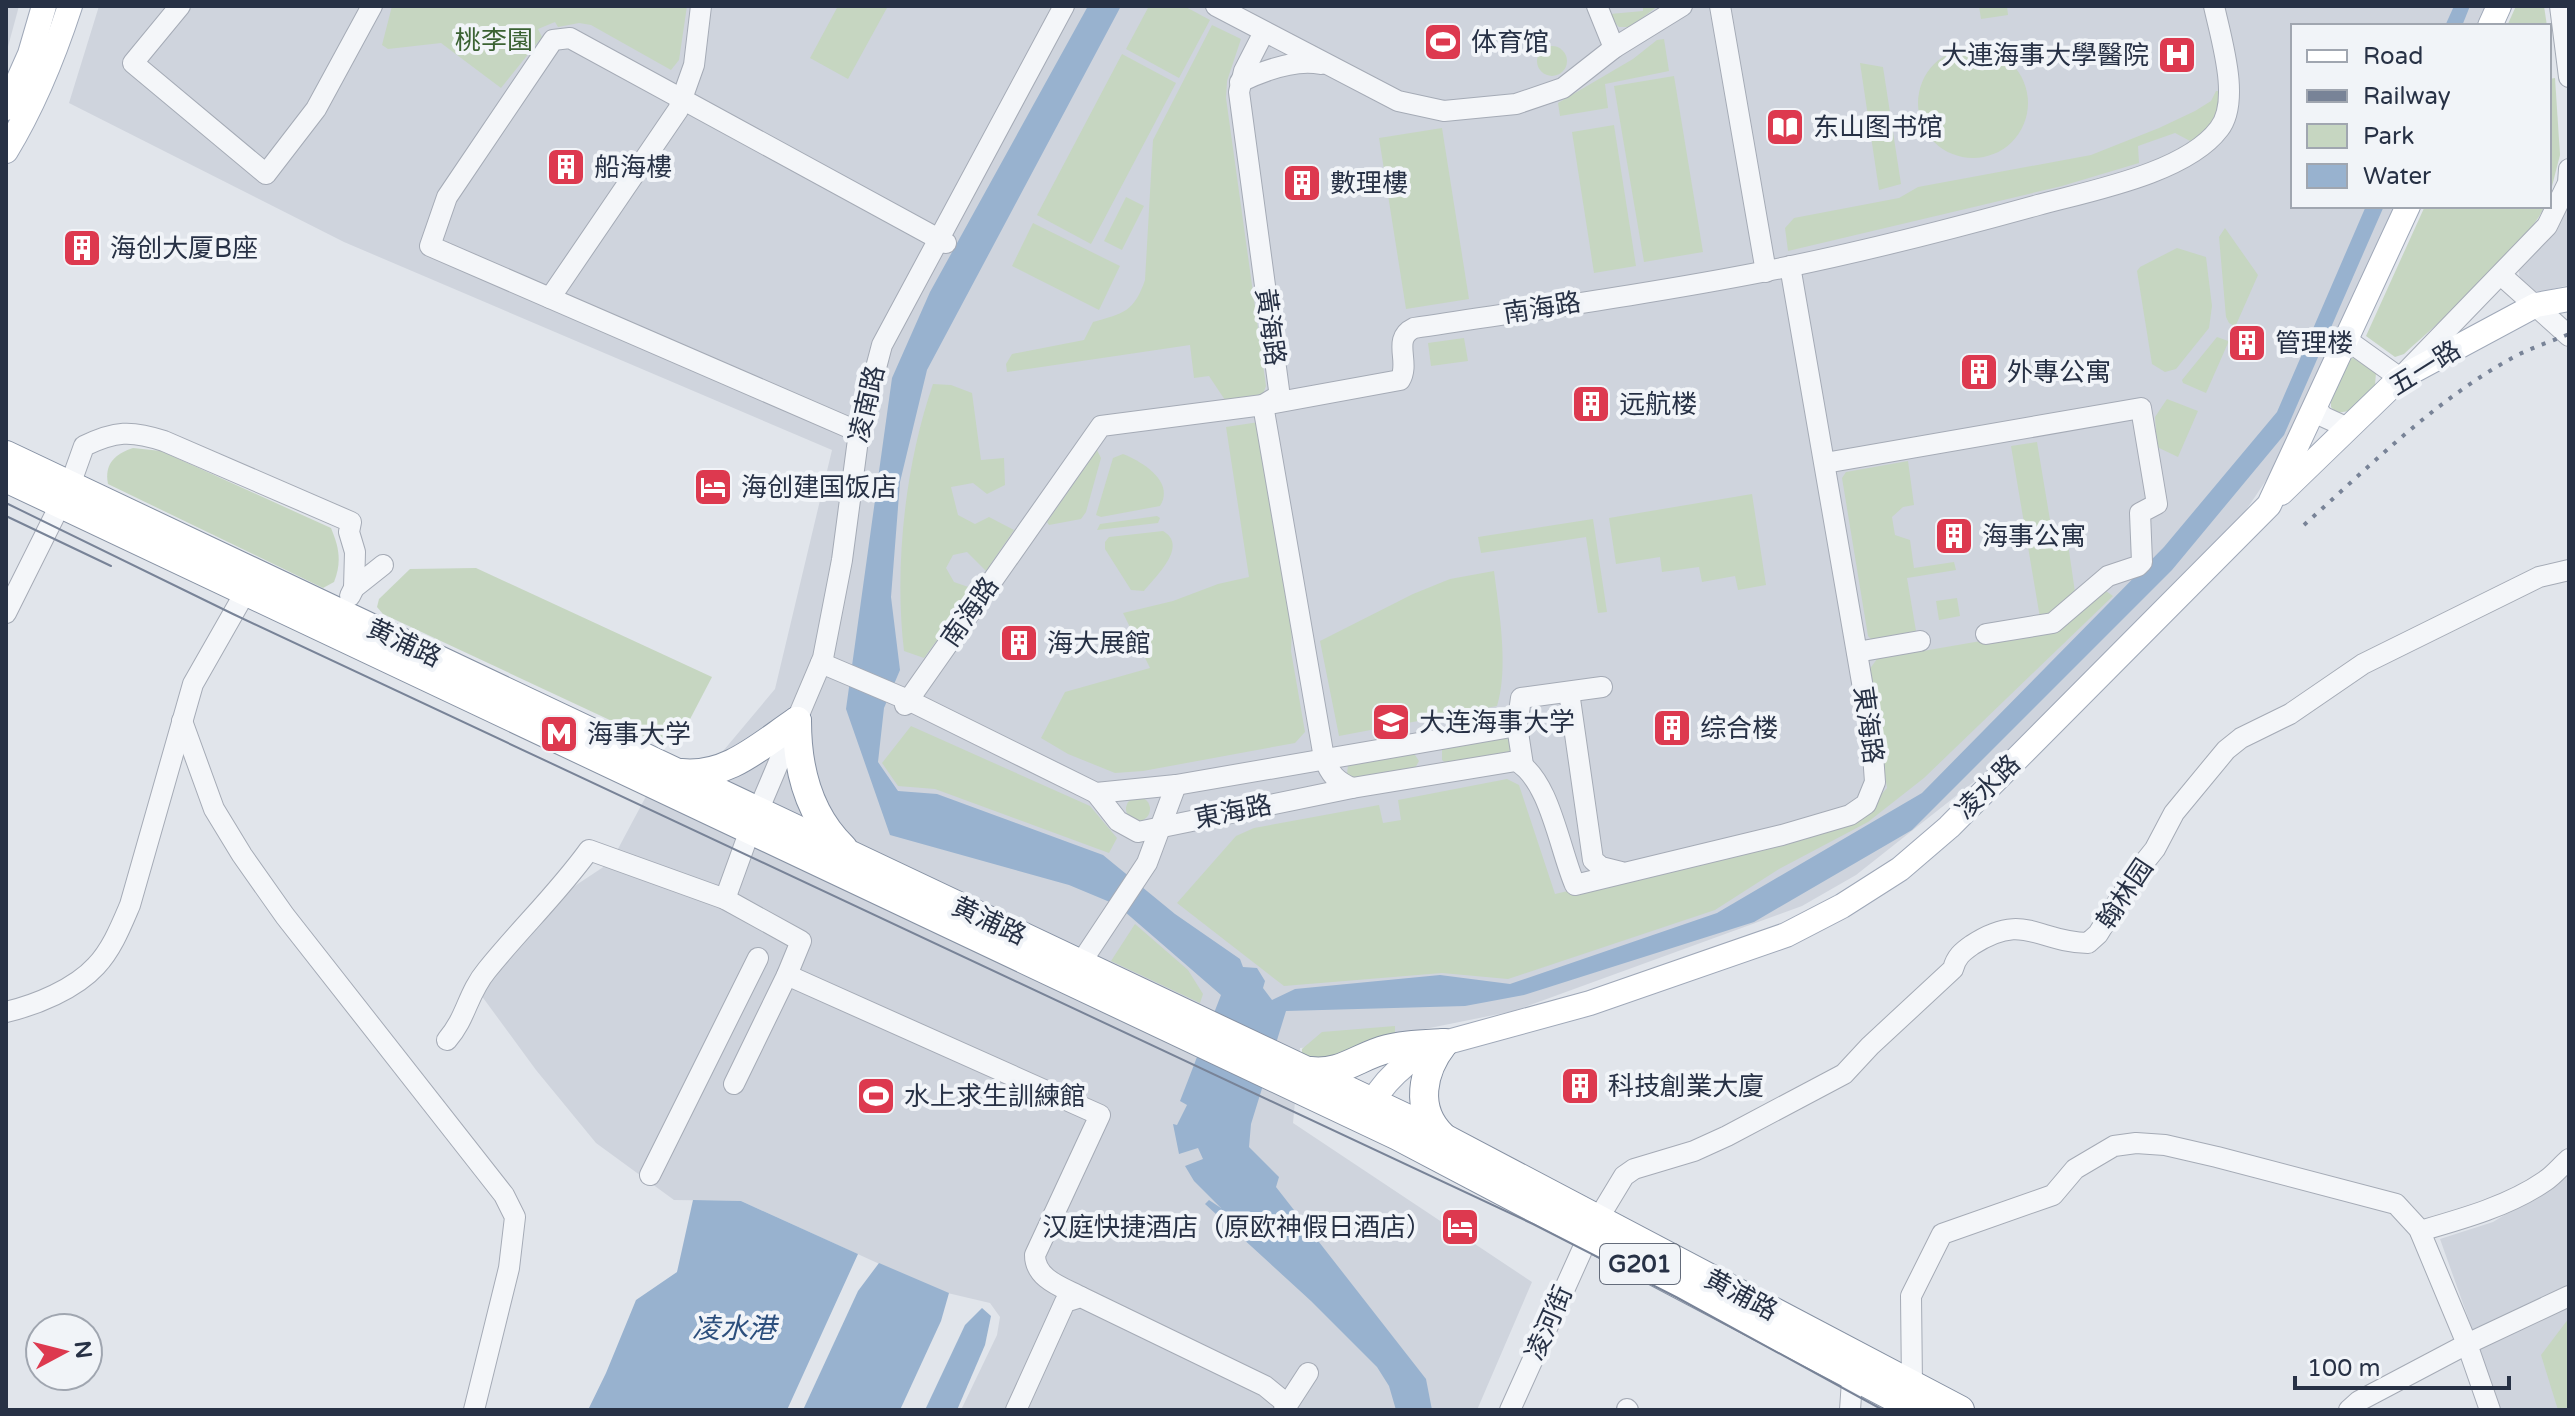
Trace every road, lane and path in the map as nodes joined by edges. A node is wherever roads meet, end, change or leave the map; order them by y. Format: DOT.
graph roads {
  1 [pos="30,6"];
  2 [pos="44,6"];
  3 [pos="59,6"];
  4 [pos="70,6"];
  5 [pos="180,6"];
  6 [pos="701,6"];
  7 [pos="1064,6"];
  8 [pos="1216,6"];
  9 [pos="1597,6"];
  10 [pos="1682,6"];
  11 [pos="1720,6"];
  12 [pos="2214,6"];
  13 [pos="2560,6"];
  14 [pos="370,7"];
  15 [pos="1264,32"];
  16 [pos="1614,48"];
  17 [pos="1325,65"];
  18 [pos="6,75"];
  19 [pos="2569,77"];
  20 [pos="1240,82"];
  21 [pos="682,98"];
  22 [pos="6,108"];
  23 [pos="6,136"];
  24 [pos="6,151"];
  25 [pos="2569,169"];
  26 [pos="2407,208"];
  27 [pos="941,241"];
  28 [pos="1790,266"];
  29 [pos="1766,272"];
  30 [pos="2501,275"];
  31 [pos="550,298"];
  32 [pos="2569,299"];
  33 [pos="2536,305"];
  34 [pos="2569,336"];
  35 [pos="2347,340"];
  36 [pos="2400,378"];
  37 [pos="1263,405"];
  38 [pos="2315,408"];
  39 [pos="2348,428"];
  40 [pos="859,432"];
  41 [pos="6,455"];
  42 [pos="1825,463"];
  43 [pos="6,478"];
  44 [pos="65,494"];
  45 [pos="2269,505"];
  46 [pos="383,565"];
  47 [pos="2569,570"];
  48 [pos="354,588"];
  49 [pos="246,591"];
  50 [pos="6,613"];
  51 [pos="340,613"];
  52 [pos="1986,634"];
  53 [pos="1920,641"];
  54 [pos="1857,652"];
  55 [pos="821,663"];
  56 [pos="1602,687"];
  57 [pos="1569,692"];
  58 [pos="903,700"];
  59 [pos="182,721"];
  60 [pos="797,721"];
  61 [pos="1517,726"];
  62 [pos="1426,740"];
  63 [pos="1324,758"];
  64 [pos="1523,765"];
  65 [pos="675,772"];
  66 [pos="1433,774"];
  67 [pos="1176,785"];
  68 [pos="1352,788"];
  69 [pos="1096,793"];
  70 [pos="1232,813"];
  71 [pos="754,821"];
  72 [pos="1162,826"];
  73 [pos="849,854"];
  74 [pos="1633,872"];
  75 [pos="725,899"];
  76 [pos="758,958"];
  77 [pos="1080,964"];
  78 [pos="787,975"];
  79 [pos="6,1012"];
  80 [pos="1197,1030"];
  81 [pos="447,1040"];
  82 [pos="1444,1043"];
  83 [pos="1297,1074"];
  84 [pos="734,1084"];
  85 [pos="1367,1111"];
  86 [pos="1442,1137"];
  87 [pos="2569,1159"];
  88 [pos="650,1175"];
  89 [pos="2420,1231"];
  90 [pos="1595,1233"];
  91 [pos="2569,1296"];
  92 [pos="1081,1297"];
  93 [pos="2467,1344"];
  94 [pos="1853,1365"];
  95 [pos="1308,1373"];
  96 [pos="1915,1397"];
  97 [pos="1286,1407"];
  98 [pos="474,1410"];
  99 [pos="1016,1410"];
  100 [pos="1510,1410"];
  101 [pos="1525,1410"];
  102 [pos="1850,1410"];
  103 [pos="1960,1410"];
  104 [pos="2349,1410"];
  105 [pos="2490,1410"];
  1 -- 18 [label="main road"];
  2 -- 22 [label="main road"];
  3 -- 23 [label="main road"];
  4 -- 24 [label="main road"];
  5 -- 14 [label="street"];
  6 -- 21 [label="street"];
  7 -- 27 [label="street, 凌南路"];
  8 -- 15 [label="street"];
  9 -- 16 [label="street"];
  10 -- 16 [label="street"];
  11 -- 29 [label="street"];
  12 -- 28 [label="street, 南海路"];
  13 -- 19 [label="street"];
  15 -- 17 [label="street"];
  15 -- 20 [label="street, 黃海路"];
  16 -- 17 [label="street"];
  17 -- 20 [label="street"];
  20 -- 37 [label="street, 黃海路"];
  21 -- 27 [label="street"];
  21 -- 31 [label="street"];
  21 -- 31 [label="street"];
  25 -- 30 [label="street"];
  26 -- 35 [label="main road, 凌水路"];
  27 -- 40 [label="street, 凌南路"];
  28 -- 29 [label="street, 南海路"];
  28 -- 42 [label="street, 東海路"];
  29 -- 37 [label="street, 南海路"];
  30 -- 33 [label="street"];
  30 -- 36 [label="street"];
  31 -- 40 [label="street"];
  32 -- 33 [label="main road, 五一路"];
  33 -- 34 [label="street"];
  33 -- 36 [label="main road, 五一路"];
  35 -- 36 [label="street"];
  35 -- 38 [label="main road, 凌水路"];
  36 -- 39 [label="main road, 五一路"];
  37 -- 58 [label="street, 南海路"];
  37 -- 63 [label="street, 黃海路"];
  38 -- 39 [label="street"];
  38 -- 45 [label="main road, 凌水路"];
  39 -- 45 [label="main road, 五一路"];
  40 -- 55 [label="street, 凌南路"];
  41 -- 44 [label="highway, 黄浦路 / G201"];
  42 -- 52 [label="street"];
  42 -- 54 [label="street, 東海路"];
  43 -- 44 [label="highway, 黄浦路 / G201"];
  44 -- 48 [label="street"];
  44 -- 49 [label="highway, 黄浦路 / G201"];
  44 -- 50 [label="street"];
  44 -- 51 [label="highway, 黄浦路 / G201"];
  45 -- 82 [label="main road, 凌水路"];
  46 -- 48 [label="street"];
  47 -- 90 [label="street, 翰林园"];
  48 -- 51 [label="street"];
  49 -- 59 [label="street"];
  49 -- 71 [label="highway, 黄浦路 / G201"];
  51 -- 65 [label="highway, 黄浦路 / G201"];
  53 -- 54 [label="street"];
  54 -- 74 [label="street, 東海路"];
  55 -- 58 [label="street"];
  55 -- 60 [label="street, 凌南路"];
  56 -- 57 [label="street"];
  57 -- 61 [label="street"];
  57 -- 74 [label="street"];
  58 -- 69 [label="street"];
  59 -- 79 [label="street"];
  59 -- 98 [label="street"];
  60 -- 65 [label="highway"];
  60 -- 71 [label="street, 凌南路"];
  60 -- 73 [label="highway"];
  61 -- 62 [label="street, 東海路"];
  61 -- 64 [label="street"];
  62 -- 63 [label="street, 東海路"];
  62 -- 66 [label="street"];
  63 -- 67 [label="street, 東海路"];
  63 -- 68 [label="street"];
  63 -- 70 [label="street"];
  64 -- 66 [label="street, 東海路"];
  64 -- 74 [label="street, 東海路"];
  65 -- 71 [label="highway, 黄浦路 / G201"];
  66 -- 68 [label="street, 東海路"];
  67 -- 69 [label="street, 東海路"];
  67 -- 72 [label="street"];
  68 -- 70 [label="street, 東海路"];
  69 -- 72 [label="street, 東海路"];
  70 -- 72 [label="street, 東海路"];
  71 -- 73 [label="highway, 黄浦路 / G201"];
  71 -- 75 [label="street, 凌南路"];
  71 -- 80 [label="highway, 黄浦路 / G201"];
  72 -- 77 [label="street"];
  73 -- 77 [label="highway, 黄浦路 / G201"];
  75 -- 78 [label="street"];
  75 -- 81 [label="street"];
  76 -- 88 [label="street"];
  77 -- 80 [label="highway, 黄浦路 / G201"];
  78 -- 84 [label="street"];
  78 -- 92 [label="street"];
  80 -- 83 [label="highway, 黄浦路 / G201"];
  82 -- 83 [label="highway"];
  82 -- 85 [label="main road, 凌水路"];
  82 -- 86 [label="highway"];
  83 -- 85 [label="highway, 黄浦路 / G201"];
  85 -- 86 [label="highway, 黄浦路 / G201"];
  85 -- 90 [label="highway, 黄浦路 / G201"];
  86 -- 90 [label="highway, 黄浦路 / G201"];
  87 -- 89 [label="street"];
  89 -- 93 [label="street"];
  89 -- 96 [label="street"];
  90 -- 94 [label="highway, 黄浦路 / G201"];
  90 -- 100 [label="street, 凌河街"];
  90 -- 101 [label="street, 凌河街"];
  91 -- 93 [label="street"];
  92 -- 97 [label="street"];
  92 -- 99 [label="street"];
  93 -- 104 [label="street"];
  93 -- 105 [label="street"];
  94 -- 96 [label="highway, 黄浦路 / G201"];
  94 -- 102 [label="street"];
  95 -- 97 [label="street"];
  96 -- 103 [label="highway, 黄浦路 / G201"];
}
